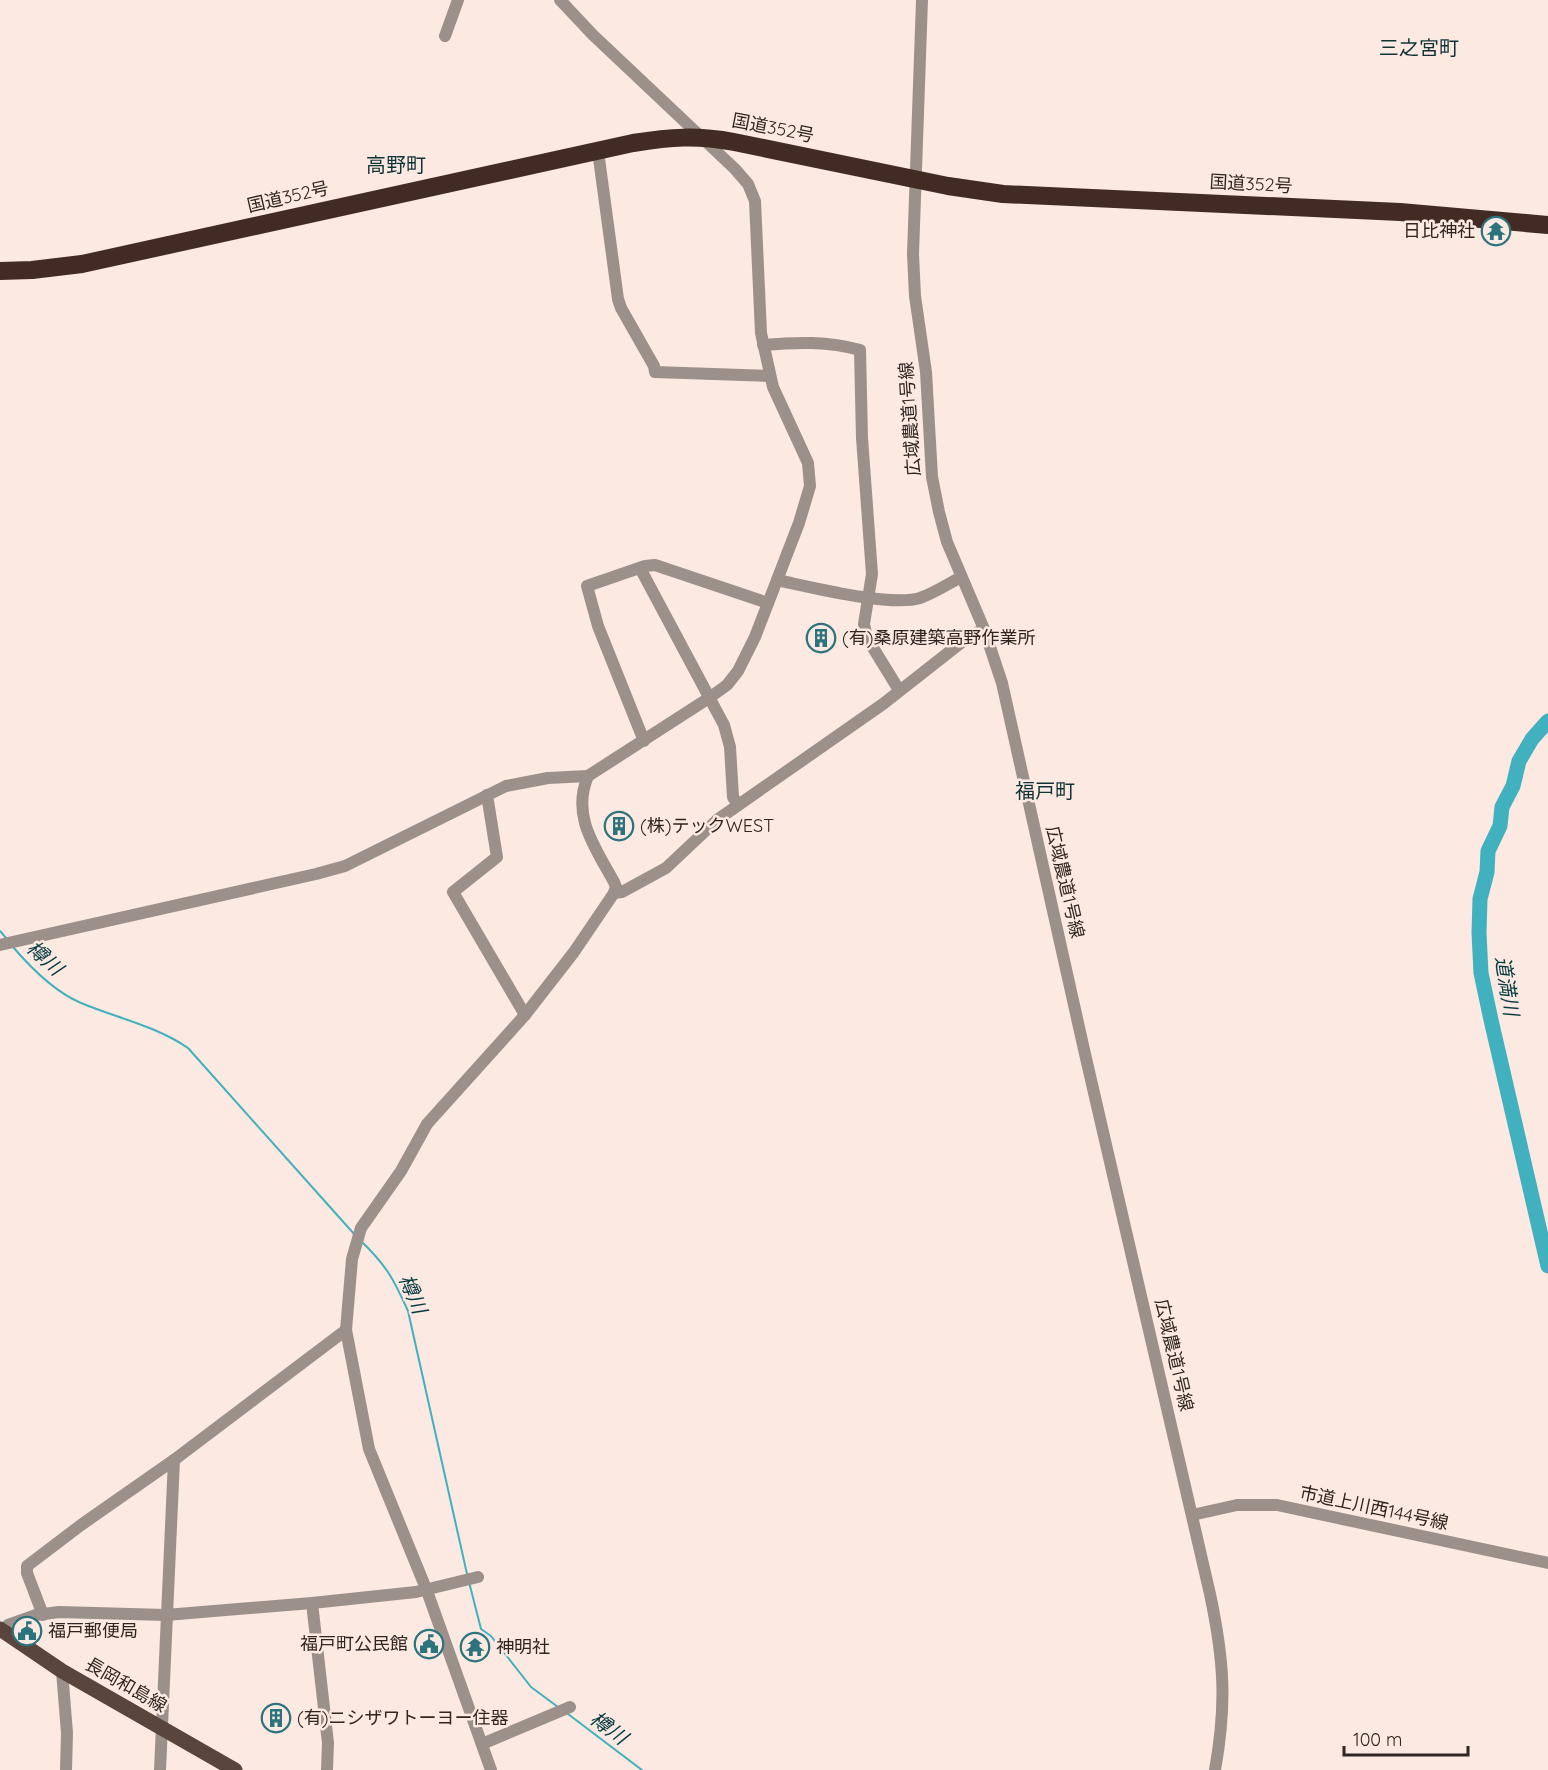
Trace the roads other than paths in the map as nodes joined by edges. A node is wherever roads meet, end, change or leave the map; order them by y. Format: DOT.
graph roads {
  1 [pos="458,0"];
  2 [pos="560,0"];
  3 [pos="922,0"];
  4 [pos="445,36"];
  5 [pos="700,136"];
  6 [pos="598,151"];
  7 [pos="915,178"];
  8 [pos="1548,225"];
  9 [pos="0,271"];
  10 [pos="763,345"];
  11 [pos="770,376"];
  12 [pos="640,568"];
  13 [pos="962,577"];
  14 [pos="777,580"];
  15 [pos="867,597"];
  16 [pos="768,603"];
  17 [pos="984,629"];
  18 [pos="899,690"];
  19 [pos="709,698"];
  20 [pos="644,741"];
  21 [pos="588,776"];
  22 [pos="487,795"];
  23 [pos="738,805"];
  24 [pos="614,893"];
  25 [pos="2,945"];
  26 [pos="525,1015"];
  27 [pos="346,1330"];
  28 [pos="174,1460"];
  29 [pos="1192,1515"];
  30 [pos="1548,1563"];
  31 [pos="478,1577"];
  32 [pos="427,1591"];
  33 [pos="312,1603"];
  34 [pos="43,1615"];
  35 [pos="166,1615"];
  36 [pos="1,1630"];
  37 [pos="62,1671"];
  38 [pos="562,1710"];
  39 [pos="161,1728"];
  40 [pos="482,1744"];
  41 [pos="66,1770"];
  42 [pos="160,1770"];
  43 [pos="235,1770"];
  44 [pos="327,1770"];
  45 [pos="491,1770"];
  46 [pos="1215,1770"];
  1 -- 4 [label="street"];
  2 -- 5 [label="street"];
  3 -- 7 [label="street, 広域農道1号線"];
  5 -- 6 [label="highway, 国道352号"];
  5 -- 7 [label="highway, 国道352号"];
  5 -- 10 [label="street"];
  6 -- 9 [label="highway, 国道352号"];
  6 -- 11 [label="street"];
  7 -- 8 [label="highway, 国道352号"];
  7 -- 13 [label="street, 広域農道1号線"];
  10 -- 11 [label="street"];
  10 -- 15 [label="street"];
  11 -- 14 [label="street"];
  12 -- 16 [label="street"];
  12 -- 19 [label="street"];
  12 -- 20 [label="street"];
  13 -- 15 [label="street"];
  13 -- 17 [label="street, 広域農道1号線"];
  14 -- 15 [label="street"];
  14 -- 16 [label="street"];
  15 -- 18 [label="street"];
  16 -- 19 [label="street"];
  17 -- 18 [label="street"];
  17 -- 29 [label="street, 広域農道1号線"];
  18 -- 23 [label="street"];
  19 -- 20 [label="street"];
  19 -- 23 [label="street"];
  20 -- 21 [label="street"];
  21 -- 22 [label="street"];
  21 -- 24 [label="street"];
  22 -- 25 [label="street"];
  22 -- 26 [label="street"];
  23 -- 24 [label="street"];
  24 -- 26 [label="street"];
  26 -- 27 [label="street"];
  27 -- 28 [label="street"];
  27 -- 32 [label="street"];
  28 -- 34 [label="street"];
  28 -- 35 [label="street"];
  29 -- 30 [label="street, 市道上川西144号線"];
  29 -- 46 [label="street, 広域農道1号線"];
  31 -- 32 [label="street"];
  32 -- 33 [label="street"];
  32 -- 40 [label="street"];
  33 -- 35 [label="street"];
  33 -- 44 [label="street"];
  34 -- 35 [label="street"];
  34 -- 36 [label="street"];
  35 -- 39 [label="street"];
  36 -- 37 [label="main road, 長岡和島線"];
  37 -- 39 [label="main road, 長岡和島線"];
  37 -- 41 [label="street"];
  38 -- 40 [label="street"];
  39 -- 42 [label="street"];
  39 -- 43 [label="main road, 長岡和島線"];
  40 -- 45 [label="street"];
}
